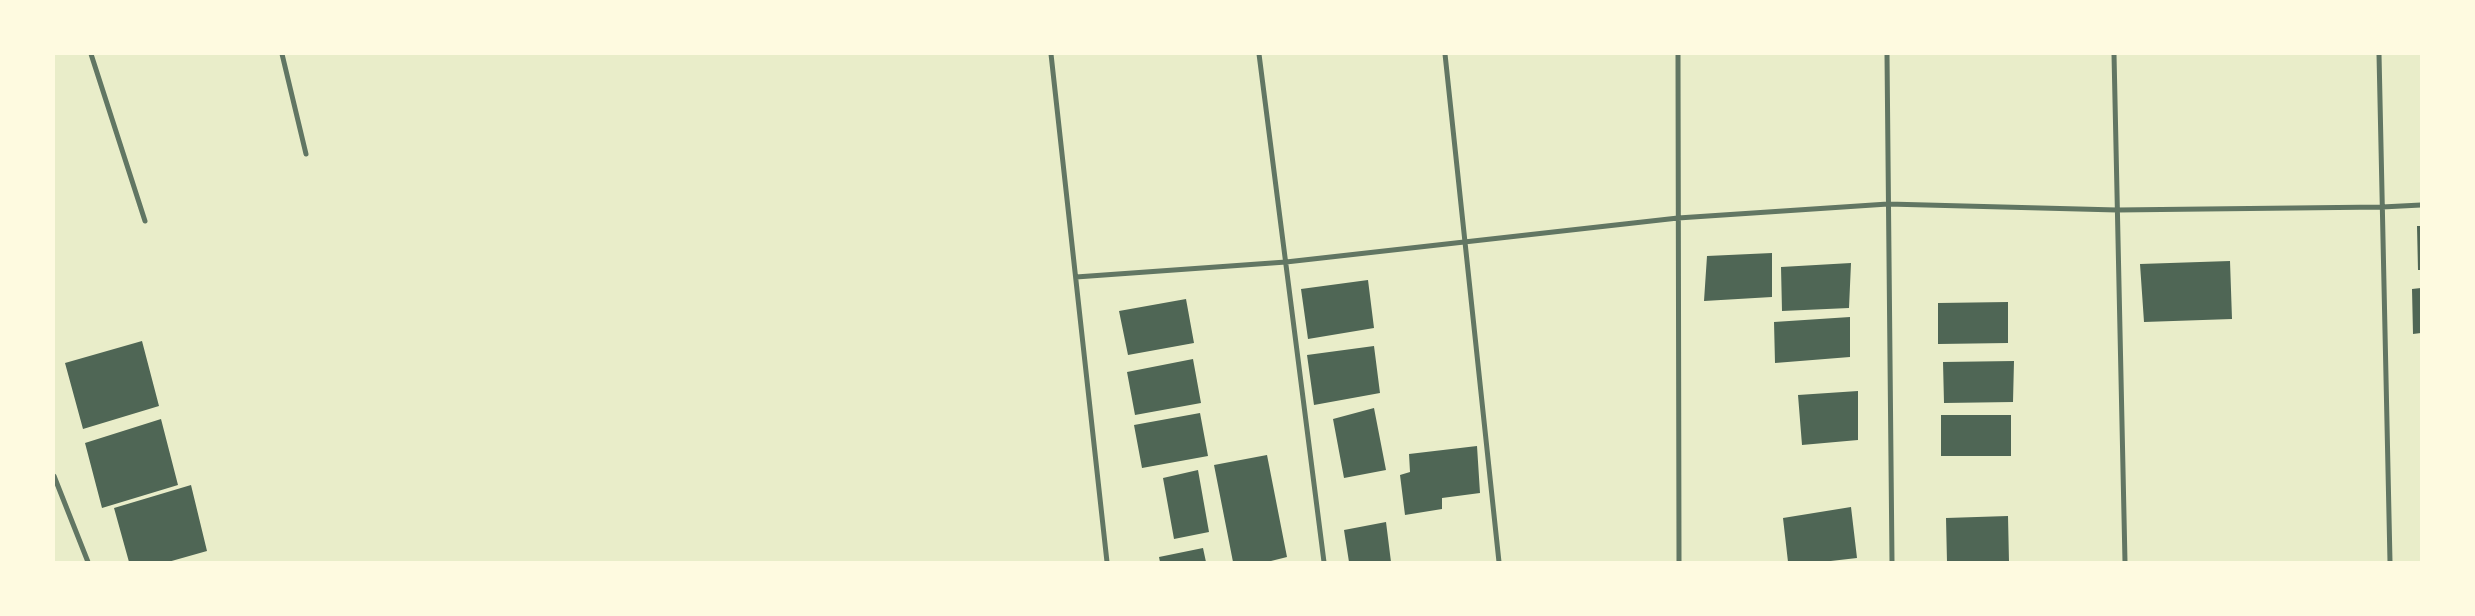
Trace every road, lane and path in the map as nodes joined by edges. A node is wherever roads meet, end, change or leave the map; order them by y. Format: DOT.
graph roads {
  1 [pos="91,54"];
  2 [pos="282,54"];
  3 [pos="1051,54"];
  4 [pos="1259,54"];
  5 [pos="1445,54"];
  6 [pos="1678,54"];
  7 [pos="1887,54"];
  8 [pos="2114,54"];
  9 [pos="2379,54"];
  10 [pos="306,154"];
  11 [pos="1888,204"];
  12 [pos="2421,204"];
  13 [pos="2382,207"];
  14 [pos="2117,210"];
  15 [pos="1678,218"];
  16 [pos="145,221"];
  17 [pos="1465,242"];
  18 [pos="1286,262"];
  19 [pos="1076,277"];
  20 [pos="54,476"];
  21 [pos="88,562"];
  22 [pos="1107,562"];
  23 [pos="1324,562"];
  24 [pos="1499,562"];
  25 [pos="1679,562"];
  26 [pos="1892,562"];
  27 [pos="2124,562"];
  28 [pos="2390,562"];
  1 -- 16 [label="street"];
  2 -- 10 [label="street"];
  3 -- 19 [label="street"];
  4 -- 18 [label="street"];
  5 -- 17 [label="street"];
  6 -- 15 [label="street"];
  7 -- 11 [label="street"];
  8 -- 14 [label="street"];
  9 -- 13 [label="street"];
  11 -- 14 [label="street"];
  11 -- 15 [label="street"];
  11 -- 26 [label="street"];
  12 -- 13 [label="street"];
  13 -- 14 [label="street"];
  13 -- 28 [label="street"];
  14 -- 27 [label="street"];
  15 -- 17 [label="street"];
  15 -- 25 [label="street"];
  17 -- 18 [label="street"];
  17 -- 24 [label="street"];
  18 -- 19 [label="street"];
  18 -- 23 [label="street"];
  19 -- 22 [label="street"];
  20 -- 21 [label="street"];
}
